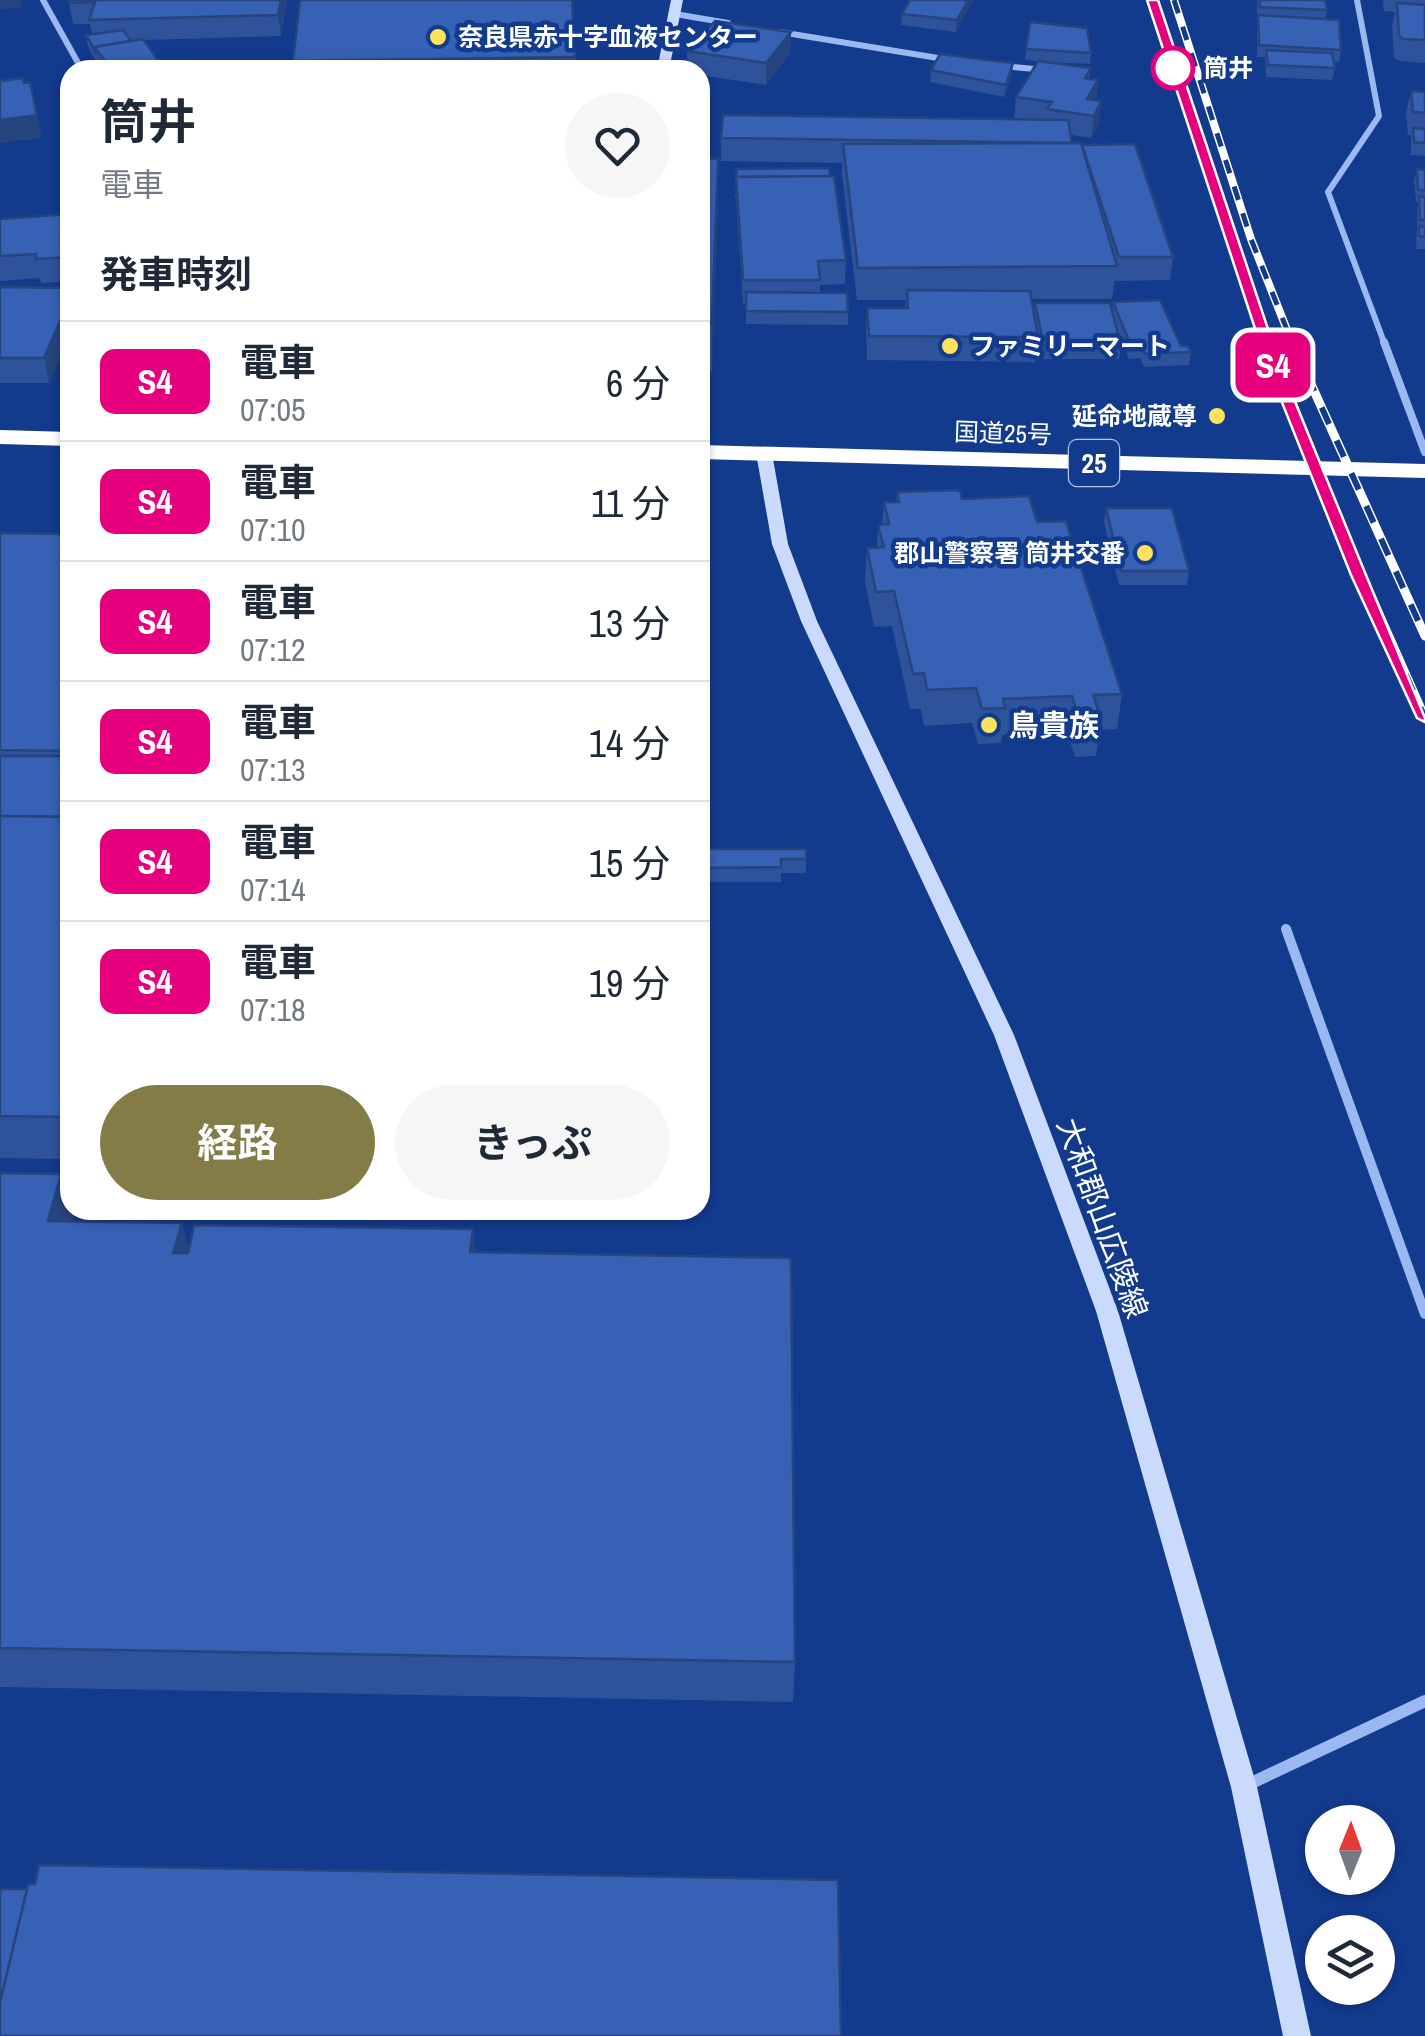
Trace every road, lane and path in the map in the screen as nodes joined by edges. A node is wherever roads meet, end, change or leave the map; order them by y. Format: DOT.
graph roads {
  1 [pos="43,0"];
  2 [pos="677,0"];
  3 [pos="1357,0"];
  4 [pos="675,14"];
  5 [pos="730,24"];
  6 [pos="766,30"];
  7 [pos="76,60"];
  8 [pos="665,60"];
  9 [pos="962,62"];
  10 [pos="1000,66"];
  11 [pos="1056,72"];
  12 [pos="0,437"];
  13 [pos="60,438"];
  14 [pos="710,452"];
  15 [pos="1425,452"];
  16 [pos="764,453"];
  17 [pos="1425,471"];
  18 [pos="1286,929"];
  19 [pos="1425,1314"];
  20 [pos="1425,1701"];
  21 [pos="1244,1787"];
  22 [pos="1297,2036"];
  1 -- 7 [label="street"];
  2 -- 4 [label="main road"];
  3 -- 15 [label="street"];
  4 -- 5 [label="street"];
  4 -- 8 [label="main road"];
  6 -- 9 [label="street"];
  10 -- 11 [label="street"];
  12 -- 13 [label="highway"];
  14 -- 16 [label="highway, 国道25号 / 25"];
  16 -- 17 [label="highway, 国道25号 / 25"];
  16 -- 21 [label="main road, 大和郡山広陵線"];
  18 -- 19 [label="street"];
  20 -- 21 [label="street"];
  21 -- 22 [label="main road, 大和郡山広陵線"];
}
